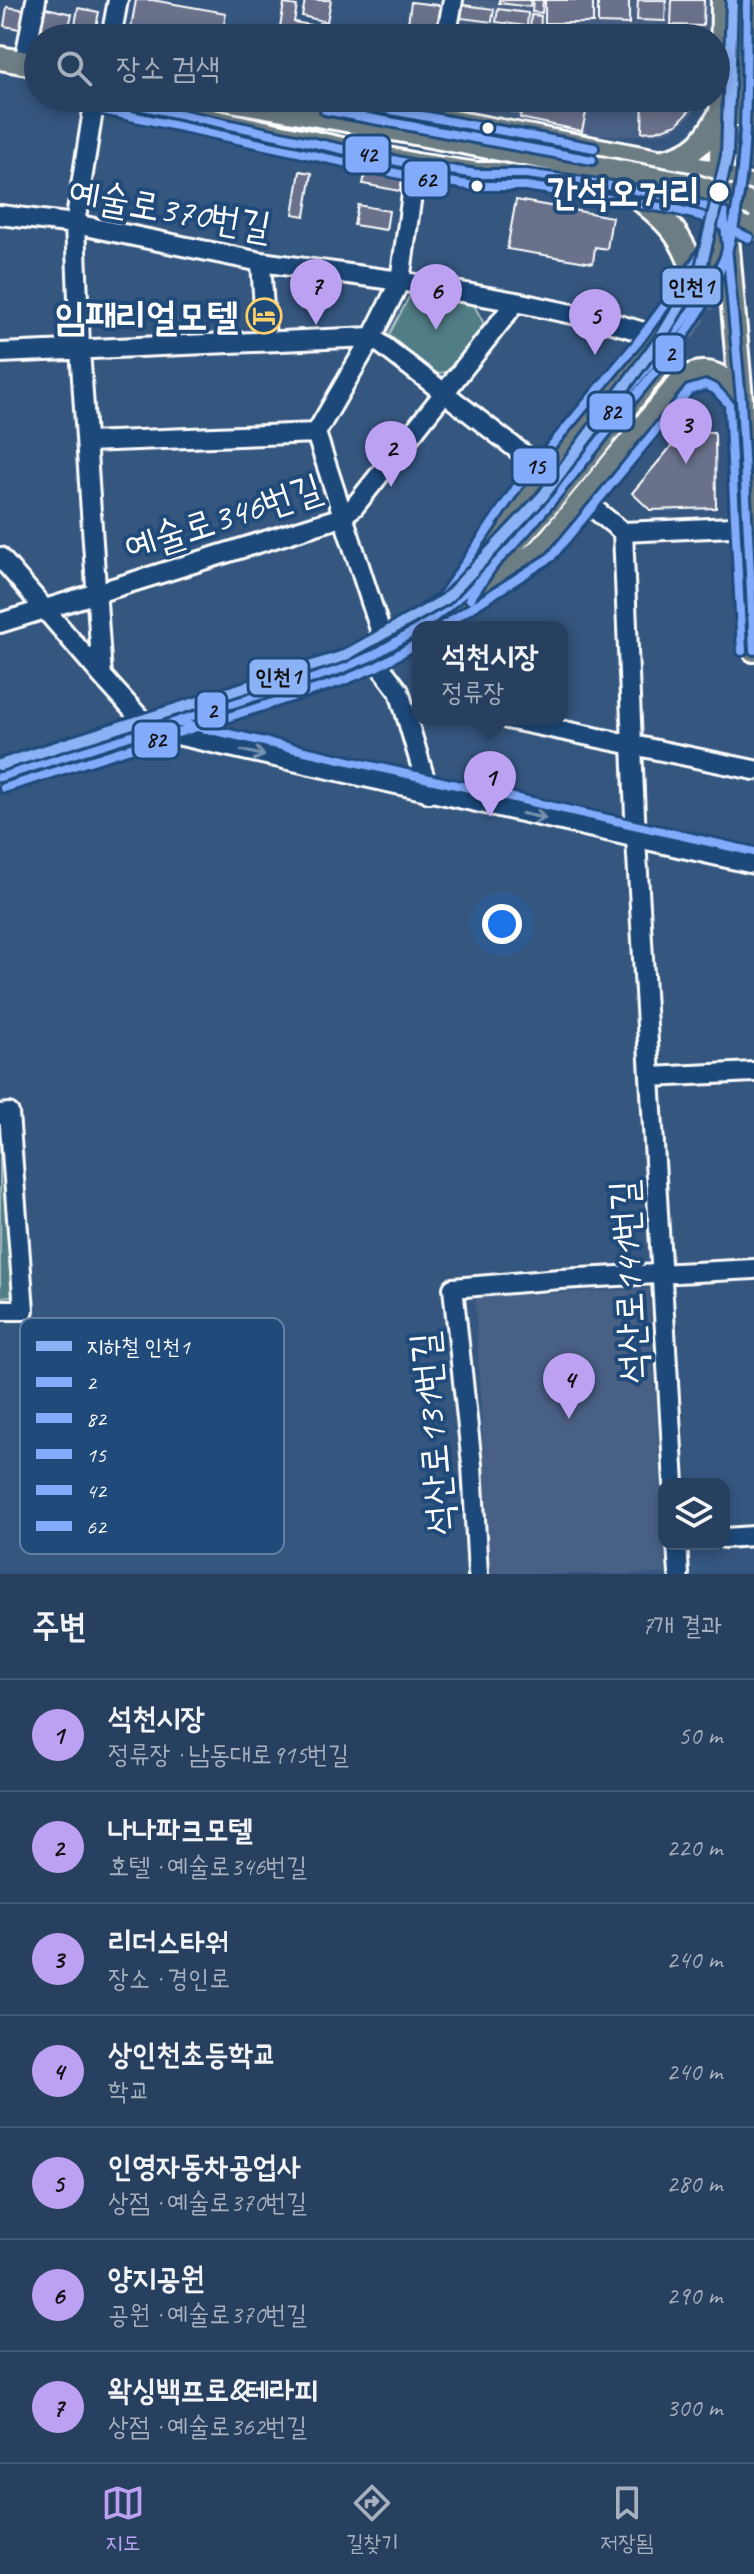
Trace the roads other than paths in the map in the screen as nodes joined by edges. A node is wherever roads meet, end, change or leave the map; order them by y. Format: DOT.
graph roads {
  1 [pos="36,0"];
  2 [pos="118,0"];
  3 [pos="453,0"];
  4 [pos="723,0"];
  5 [pos="747,0"];
  6 [pos="34,24"];
  7 [pos="114,24"];
  8 [pos="449,24"];
  9 [pos="723,24"];
  10 [pos="0,58"];
  11 [pos="24,63"];
  12 [pos="749,106"];
  13 [pos="730,111"];
  14 [pos="93,112"];
  15 [pos="171,112"];
  16 [pos="300,112"];
  17 [pos="456,112"];
  18 [pos="719,112"];
  19 [pos="721,112"];
  20 [pos="663,162"];
  21 [pos="416,165"];
  22 [pos="721,176"];
  23 [pos="626,188"];
  24 [pos="754,189"];
  25 [pos="754,205"];
  26 [pos="724,213"];
  27 [pos="0,215"];
  28 [pos="75,224"];
  29 [pos="754,227"];
  30 [pos="261,262"];
  31 [pos="400,281"];
  32 [pos="697,283"];
  33 [pos="516,302"];
  34 [pos="372,337"];
  35 [pos="266,340"];
  36 [pos="656,348"];
  37 [pos="80,349"];
  38 [pos="0,353"];
  39 [pos="681,381"];
  40 [pos="444,393"];
  41 [pos="741,400"];
  42 [pos="316,433"];
  43 [pos="87,442"];
  44 [pos="545,471"];
  45 [pos="583,500"];
  46 [pos="344,514"];
  47 [pos="751,526"];
  48 [pos="623,532"];
  49 [pos="0,557"];
  50 [pos="96,593"];
  51 [pos="452,604"];
  52 [pos="45,610"];
  53 [pos="429,621"];
  54 [pos="0,623"];
  55 [pos="412,633"];
  56 [pos="754,650"];
  57 [pos="379,652"];
  58 [pos="102,676"];
  59 [pos="399,691"];
  60 [pos="412,698"];
  61 [pos="538,725"];
  62 [pos="150,729"];
  63 [pos="632,743"];
  64 [pos="754,770"];
  65 [pos="0,777"];
  66 [pos="429,793"];
  67 [pos="636,839"];
  68 [pos="754,864"];
  69 [pos="754,1072"];
  70 [pos="650,1077"];
  71 [pos="4,1114"];
  72 [pos="754,1269"];
  73 [pos="661,1273"];
  74 [pos="0,1310"];
  75 [pos="674,1478"];
  76 [pos="754,1536"];
  77 [pos="730,1538"];
  78 [pos="677,1550"];
  79 [pos="478,1574"];
  80 [pos="679,1574"];
  1 -- 6 [label="street"];
  2 -- 7 [label="street"];
  3 -- 8 [label="street"];
  4 -- 9 [label="main road"];
  5 -- 12 [label="main road"];
  10 -- 11 [label="main road"];
  12 -- 13 [label="main road"];
  14 -- 28 [label="street"];
  15 -- 21 [label="main road"];
  16 -- 25 [label="main road, bridge"];
  17 -- 20 [label="main road"];
  18 -- 20 [label="main road"];
  19 -- 22 [label="main road"];
  20 -- 22 [label="main road"];
  21 -- 23 [label="main road"];
  21 -- 31 [label="street"];
  22 -- 24 [label="main road"];
  22 -- 26 [label="main road"];
  23 -- 26 [label="main road"];
  23 -- 32 [label="main road"];
  26 -- 29 [label="main road"];
  26 -- 32 [label="main road"];
  26 -- 41 [label="main road"];
  27 -- 28 [label="street, 예술로370번길"];
  28 -- 30 [label="street, 예술로370번길"];
  28 -- 37 [label="street"];
  30 -- 31 [label="street, 예술로370번길"];
  30 -- 35 [label="street"];
  31 -- 33 [label="street, 예술로370번길"];
  31 -- 34 [label="street"];
  32 -- 36 [label="main road"];
  33 -- 36 [label="street, 예술로370번길"];
  33 -- 40 [label="street, 예술로346번길"];
  34 -- 35 [label="street"];
  34 -- 40 [label="street"];
  34 -- 42 [label="street"];
  35 -- 37 [label="street"];
  36 -- 39 [label="main road"];
  36 -- 44 [label="main road"];
  36 -- 51 [label="main road"];
  37 -- 38 [label="street"];
  37 -- 43 [label="street"];
  39 -- 41 [label="main road"];
  39 -- 45 [label="main road"];
  40 -- 44 [label="street"];
  40 -- 46 [label="street, 예술로346번길"];
  41 -- 47 [label="main road"];
  42 -- 43 [label="street"];
  42 -- 46 [label="street"];
  43 -- 50 [label="street"];
  44 -- 51 [label="main road"];
  45 -- 48 [label="street"];
  45 -- 51 [label="main road"];
  46 -- 50 [label="street, 예술로346번길"];
  46 -- 57 [label="street"];
  47 -- 48 [label="street"];
  47 -- 56 [label="main road"];
  48 -- 63 [label="street, 석산로141번길"];
  49 -- 52 [label="street"];
  50 -- 52 [label="street, 예술로346번길"];
  50 -- 58 [label="street"];
  51 -- 53 [label="main road"];
  52 -- 54 [label="street, 예술로346번길"];
  52 -- 58 [label="street"];
  55 -- 57 [label="main road"];
  57 -- 59 [label="street"];
  57 -- 62 [label="main road"];
  58 -- 62 [label="street"];
  59 -- 60 [label="street"];
  59 -- 66 [label="street"];
  61 -- 63 [label="street"];
  62 -- 65 [label="main road"];
  62 -- 66 [label="street, one-way"];
  63 -- 64 [label="street"];
  63 -- 67 [label="street, 석산로141번길"];
  66 -- 67 [label="street, one-way"];
  67 -- 68 [label="street"];
  67 -- 70 [label="street, 석산로141번길"];
  69 -- 70 [label="street"];
  70 -- 73 [label="street, 석산로141번길"];
  71 -- 74 [label="street"];
  72 -- 73 [label="street"];
  73 -- 75 [label="street, 석산로141번길"];
  73 -- 79 [label="street, 석산로131번길"];
  76 -- 77 [label="street"];
  78 -- 80 [label="street"];
}
